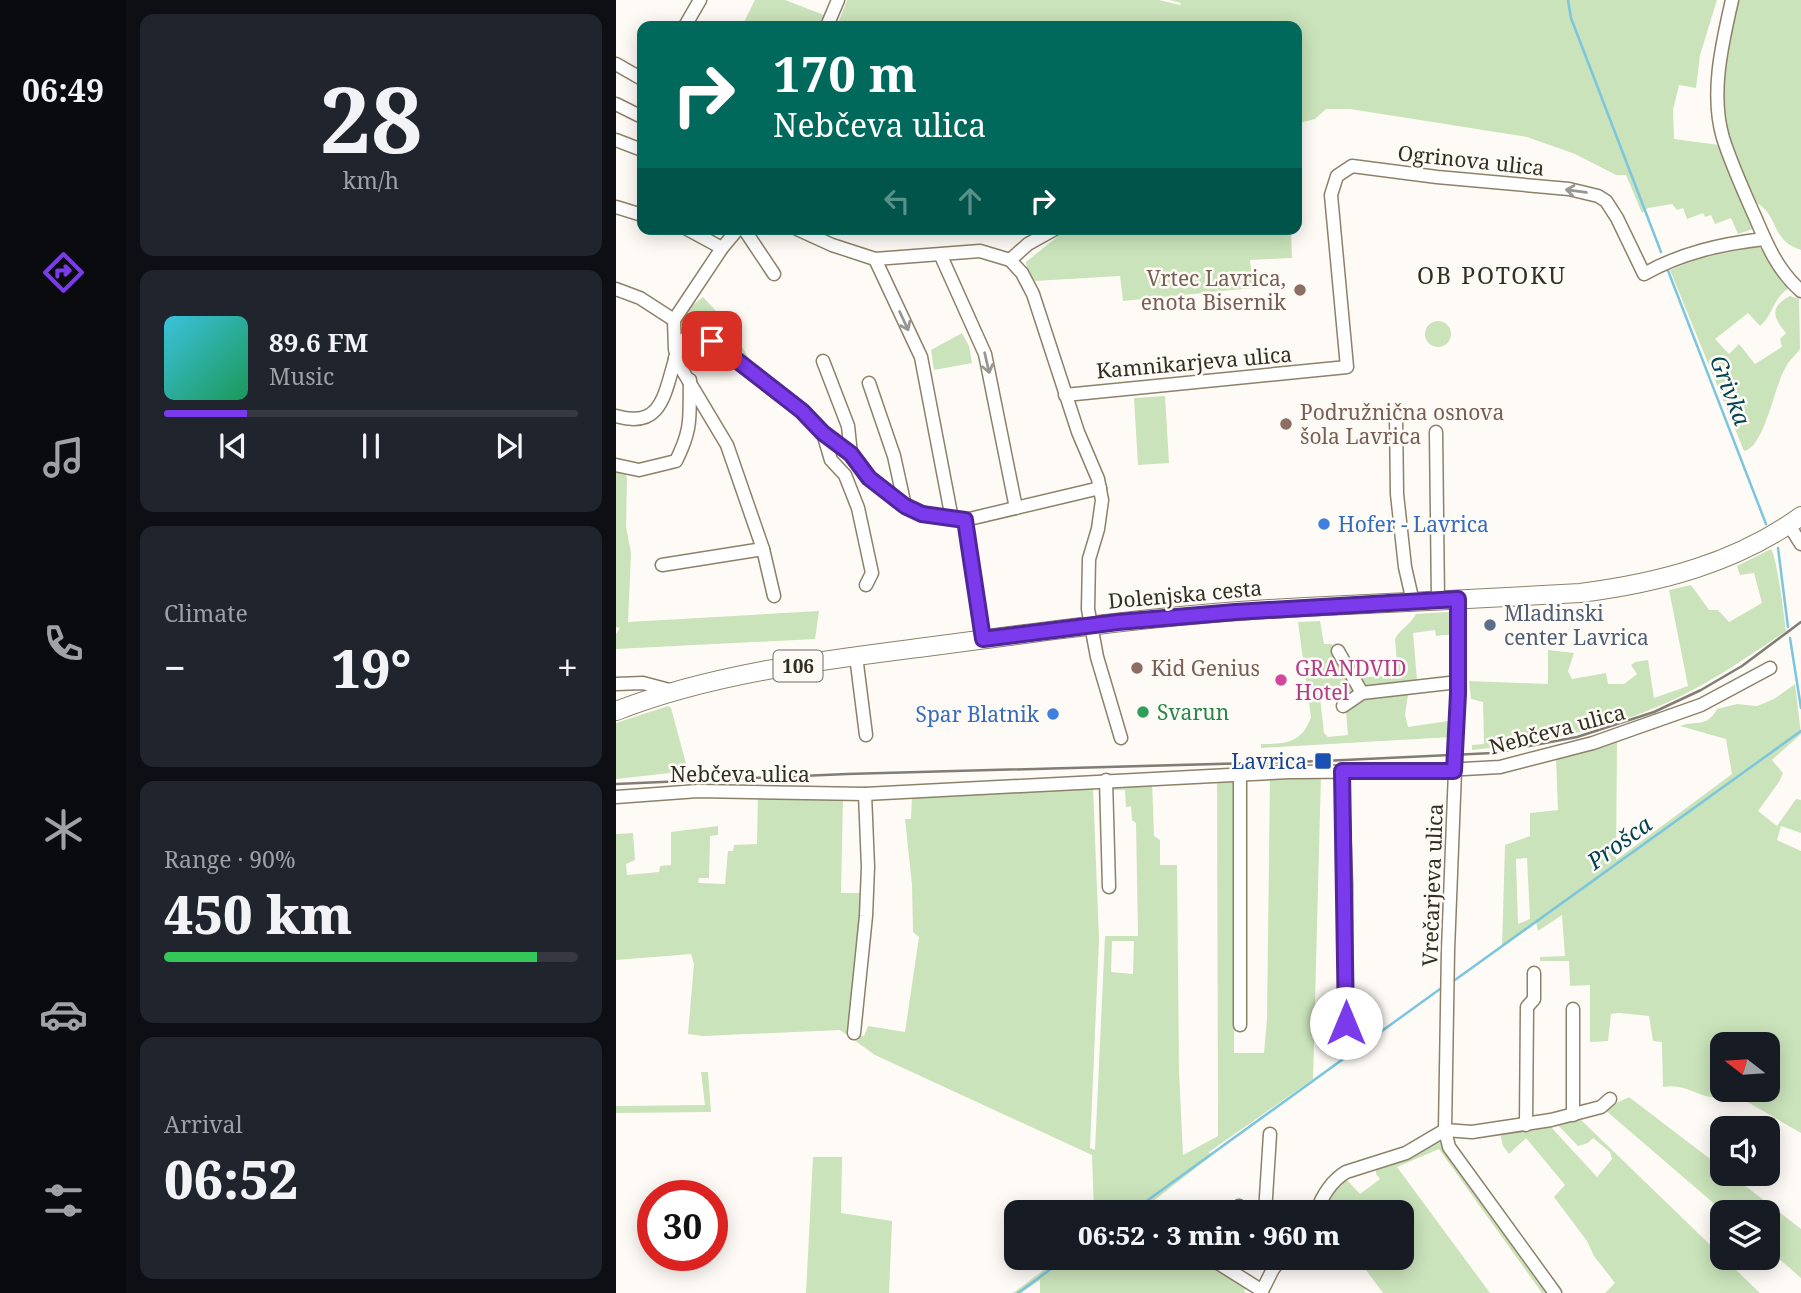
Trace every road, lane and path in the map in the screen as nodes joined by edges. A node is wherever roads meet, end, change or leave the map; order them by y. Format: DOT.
graph roads {
  1 [pos="699,0"];
  2 [pos="838,0"];
  3 [pos="1732,0"];
  4 [pos="688,21"];
  5 [pos="829,21"];
  6 [pos="616,64"];
  7 [pos="637,76"];
  8 [pos="616,104"];
  9 [pos="637,114"];
  10 [pos="616,140"];
  11 [pos="637,147"];
  12 [pos="616,207"];
  13 [pos="637,213"];
  14 [pos="698,235"];
  15 [pos="733,235"];
  16 [pos="748,235"];
  17 [pos="810,235"];
  18 [pos="1044,235"];
  19 [pos="1763,239"];
  20 [pos="722,248"];
  21 [pos="942,256"];
  22 [pos="875,259"];
  23 [pos="1010,260"];
  24 [pos="774,274"];
  25 [pos="616,289"];
  26 [pos="1801,291"];
  27 [pos="674,320"];
  28 [pos="676,358"];
  29 [pos="823,361"];
  30 [pos="1326,368"];
  31 [pos="690,380"];
  32 [pos="869,383"];
  33 [pos="1065,395"];
  34 [pos="616,416"];
  35 [pos="1396,416"];
  36 [pos="1436,432"];
  37 [pos="823,433"];
  38 [pos="851,454"];
  39 [pos="616,465"];
  40 [pos="1100,488"];
  41 [pos="905,506"];
  42 [pos="1016,508"];
  43 [pos="958,519"];
  44 [pos="1795,521"];
  45 [pos="1801,544"];
  46 [pos="763,549"];
  47 [pos="662,565"];
  48 [pos="866,585"];
  49 [pos="774,596"];
  50 [pos="1458,599"];
  51 [pos="1438,601"];
  52 [pos="1413,602"];
  53 [pos="1091,626"];
  54 [pos="983,639"];
  55 [pos="1338,651"];
  56 [pos="856,656"];
  57 [pos="1770,668"];
  58 [pos="1458,682"];
  59 [pos="616,684"];
  60 [pos="673,691"];
  61 [pos="1362,693"];
  62 [pos="1343,706"];
  63 [pos="616,711"];
  64 [pos="866,735"];
  65 [pos="1121,738"];
  66 [pos="1342,771"];
  67 [pos="1454,771"];
  68 [pos="1240,775"];
  69 [pos="1106,780"];
  70 [pos="865,794"];
  71 [pos="616,797"];
  72 [pos="1110,887"];
  73 [pos="1534,973"];
  74 [pos="1573,1009"];
  75 [pos="1346,1023"];
  76 [pos="1240,1025"];
  77 [pos="854,1033"];
  78 [pos="1609,1099"];
  79 [pos="1573,1115"];
  80 [pos="1526,1125"];
  81 [pos="1445,1130"];
  82 [pos="1270,1134"];
  83 [pos="1266,1200"];
  84 [pos="1321,1200"];
  85 [pos="1228,1270"];
  86 [pos="1275,1270"];
  87 [pos="1261,1292"];
  88 [pos="1555,1293"];
  1 -- 4 [label="street"];
  2 -- 5 [label="street"];
  3 -- 19 [label="street"];
  6 -- 7 [label="street"];
  8 -- 9 [label="street"];
  10 -- 11 [label="street"];
  12 -- 13 [label="street"];
  14 -- 20 [label="street"];
  15 -- 20 [label="street"];
  16 -- 24 [label="street"];
  17 -- 22 [label="street"];
  18 -- 23 [label="street"];
  19 -- 26 [label="street"];
  19 -- 30 [label="street, Ogrinova ulica, one-way"];
  20 -- 27 [label="street"];
  21 -- 22 [label="street"];
  21 -- 23 [label="street"];
  21 -- 42 [label="street, one-way"];
  22 -- 43 [label="street, one-way"];
  23 -- 33 [label="street"];
  25 -- 27 [label="street"];
  27 -- 28 [label="street"];
  28 -- 31 [label="street"];
  28 -- 34 [label="street"];
  28 -- 37 [label="street"];
  29 -- 38 [label="street"];
  30 -- 33 [label="street, Kamnikarjeva ulica"];
  31 -- 39 [label="street"];
  31 -- 46 [label="street"];
  32 -- 41 [label="street"];
  33 -- 40 [label="street"];
  35 -- 52 [label="street"];
  36 -- 51 [label="street"];
  37 -- 38 [label="street"];
  37 -- 48 [label="street"];
  38 -- 41 [label="street"];
  40 -- 42 [label="street"];
  40 -- 53 [label="street"];
  41 -- 43 [label="street"];
  42 -- 43 [label="street"];
  43 -- 54 [label="street"];
  44 -- 45 [label="street"];
  44 -- 50 [label="main road, Dolenjska cesta / 106"];
  46 -- 47 [label="street"];
  46 -- 49 [label="street"];
  50 -- 51 [label="main road, Dolenjska cesta / 106"];
  50 -- 58 [label="street, Vrečarjeva ulica"];
  51 -- 52 [label="main road, Dolenjska cesta / 106"];
  52 -- 53 [label="main road, Dolenjska cesta / 106"];
  53 -- 54 [label="main road, Dolenjska cesta / 106"];
  53 -- 65 [label="street"];
  54 -- 56 [label="main road, Dolenjska cesta / 106"];
  55 -- 61 [label="street"];
  56 -- 60 [label="main road, Dolenjska cesta / 106"];
  56 -- 64 [label="street"];
  57 -- 67 [label="street, Nebčeva ulica"];
  58 -- 61 [label="street"];
  58 -- 67 [label="street, Vrečarjeva ulica"];
  59 -- 60 [label="street, Dolenjska cesta"];
  60 -- 63 [label="main road, Dolenjska cesta / 106"];
  61 -- 62 [label="street"];
  66 -- 67 [label="street, Nebčeva ulica"];
  66 -- 68 [label="street, Nebčeva ulica"];
  66 -- 75 [label="street"];
  67 -- 81 [label="street, Vrečarjeva ulica"];
  68 -- 69 [label="street, Nebčeva ulica"];
  68 -- 76 [label="street"];
  69 -- 70 [label="street, Nebčeva ulica"];
  69 -- 72 [label="street"];
  70 -- 71 [label="street, Nebčeva ulica"];
  70 -- 77 [label="street"];
  73 -- 80 [label="street"];
  74 -- 79 [label="street"];
  78 -- 79 [label="street"];
  79 -- 80 [label="street"];
  80 -- 81 [label="street"];
  81 -- 84 [label="street"];
  81 -- 88 [label="street, Vrečarjeva ulica"];
  82 -- 83 [label="street"];
  85 -- 87 [label="street"];
  86 -- 87 [label="street"];
}
